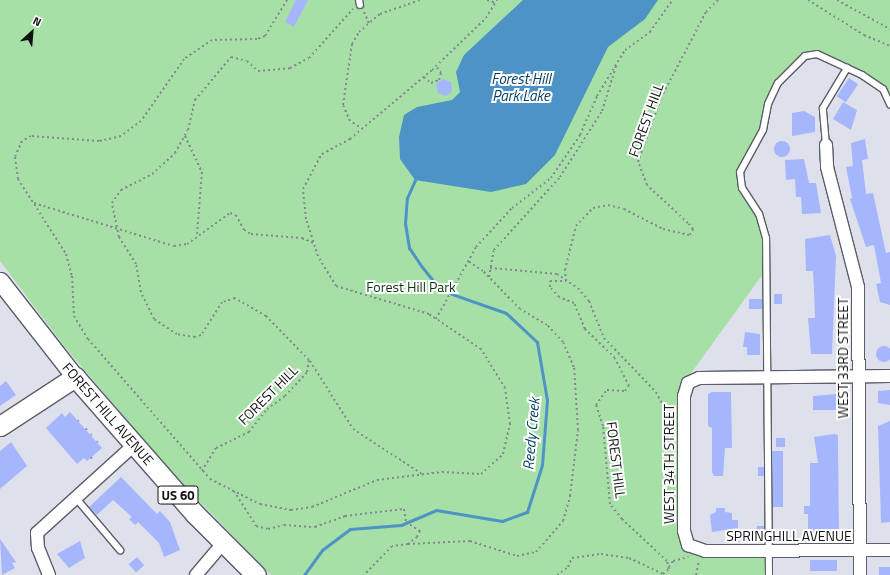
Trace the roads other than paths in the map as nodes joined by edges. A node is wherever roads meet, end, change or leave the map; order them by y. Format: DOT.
graph roads {
  1 [pos="847,68"];
  2 [pos="890,104"];
  3 [pos="826,145"];
  4 [pos="0,281"];
  5 [pos="890,376"];
  6 [pos="75,377"];
  7 [pos="857,377"];
  8 [pos="768,378"];
  9 [pos="0,426"];
  10 [pos="134,445"];
  11 [pos="75,497"];
  12 [pos="223,543"];
  13 [pos="688,545"];
  14 [pos="120,550"];
  15 [pos="860,550"];
  16 [pos="890,550"];
  17 [pos="771,551"];
  18 [pos="49,575"];
  19 [pos="196,575"];
  20 [pos="256,575"];
  21 [pos="769,575"];
  22 [pos="860,575"];
  1 -- 2 [label="lane"];
  1 -- 3 [label="lane"];
  1 -- 8 [label="lane"];
  3 -- 7 [label="street, WEST 33RD STREET"];
  4 -- 6 [label="main road, FOREST HILL AVENUE"];
  5 -- 7 [label="street"];
  6 -- 9 [label="main road"];
  6 -- 10 [label="main road, FOREST HILL AVENUE / US 60"];
  7 -- 8 [label="street"];
  7 -- 15 [label="street, WEST 33RD STREET"];
  8 -- 13 [label="street, WEST 34TH STREET"];
  8 -- 17 [label="lane"];
  10 -- 11 [label="street"];
  10 -- 12 [label="main road, FOREST HILL AVENUE / US 60"];
  11 -- 14 [label="lane"];
  11 -- 18 [label="street"];
  12 -- 19 [label="street"];
  12 -- 20 [label="main road, FOREST HILL AVENUE / US 60"];
  13 -- 17 [label="street, SPRINGHILL AVENUE"];
  15 -- 16 [label="street, SPRINGHILL AVENUE"];
  15 -- 17 [label="street, SPRINGHILL AVENUE"];
  15 -- 22 [label="street, WEST 33RD STREET"];
  17 -- 21 [label="lane"];
}
